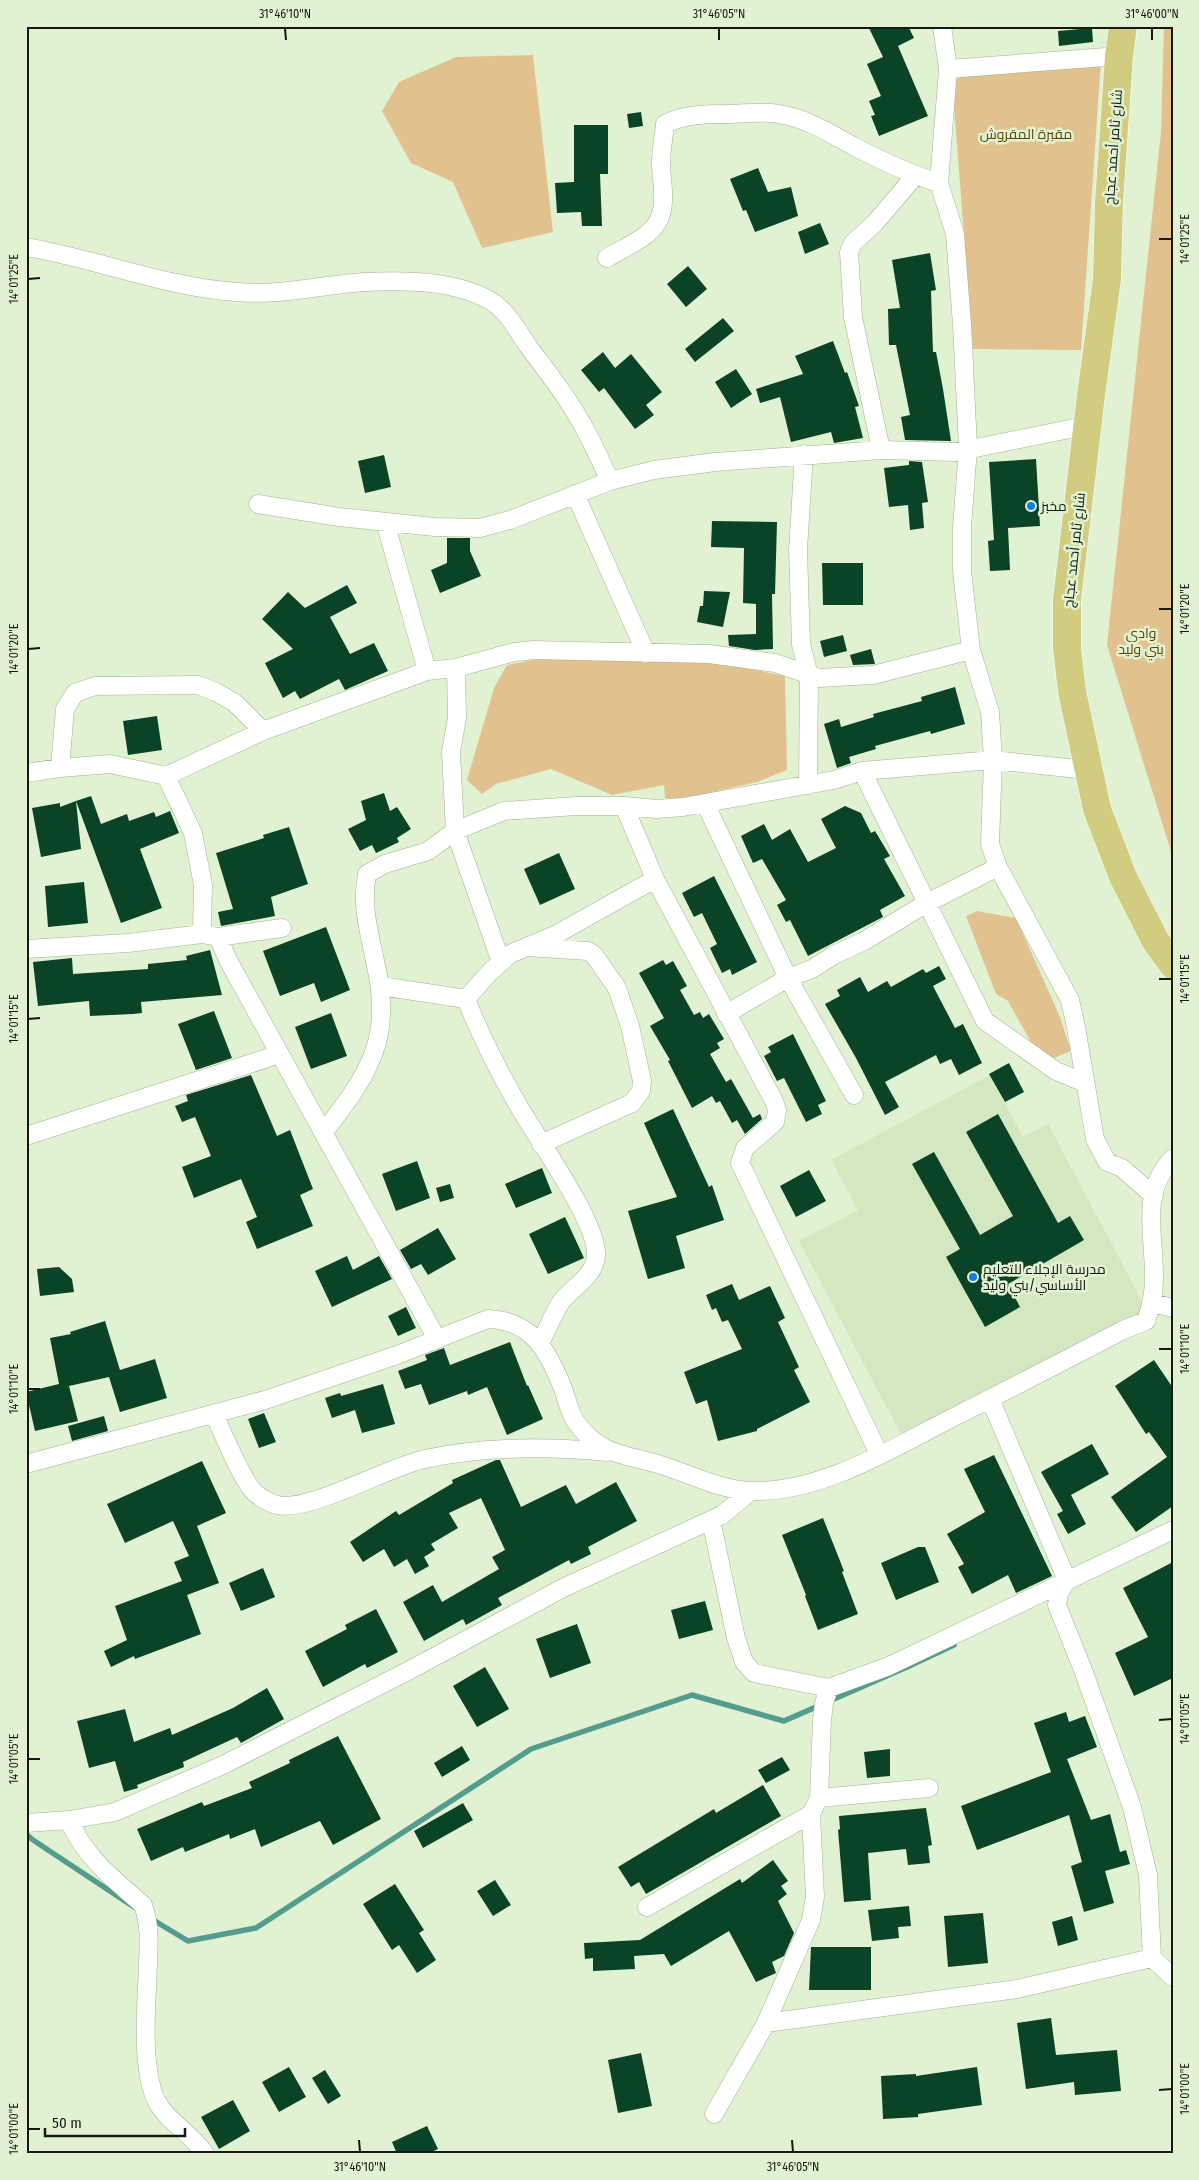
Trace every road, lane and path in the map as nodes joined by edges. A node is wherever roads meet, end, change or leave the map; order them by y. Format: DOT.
graph roads {
  1 [pos="942,26"];
  2 [pos="1123,26"];
  3 [pos="1119,56"];
  4 [pos="948,69"];
  5 [pos="915,176"];
  6 [pos="939,183"];
  7 [pos="26,246"];
  8 [pos="607,258"];
  9 [pos="1088,425"];
  10 [pos="968,448"];
  11 [pos="881,450"];
  12 [pos="804,454"];
  13 [pos="610,481"];
  14 [pos="575,494"];
  15 [pos="258,504"];
  16 [pos="384,522"];
  17 [pos="971,650"];
  18 [pos="646,653"];
  19 [pos="456,668"];
  20 [pos="427,671"];
  21 [pos="809,676"];
  22 [pos="263,731"];
  23 [pos="993,760"];
  24 [pos="60,768"];
  25 [pos="1087,770"];
  26 [pos="862,771"];
  27 [pos="26,773"];
  28 [pos="166,776"];
  29 [pos="808,785"];
  30 [pos="705,803"];
  31 [pos="624,806"];
  32 [pos="455,831"];
  33 [pos="998,866"];
  34 [pos="655,879"];
  35 [pos="926,903"];
  36 [pos="282,928"];
  37 [pos="210,936"];
  38 [pos="526,947"];
  39 [pos="26,949"];
  40 [pos="501,962"];
  41 [pos="1173,965"];
  42 [pos="788,978"];
  43 [pos="381,986"];
  44 [pos="466,1000"];
  45 [pos="726,1014"];
  46 [pos="280,1054"];
  47 [pos="1085,1083"];
  48 [pos="854,1095"];
  49 [pos="323,1133"];
  50 [pos="26,1136"];
  51 [pos="541,1144"];
  52 [pos="1173,1158"];
  53 [pos="1154,1196"];
  54 [pos="1152,1303"];
  55 [pos="1173,1308"];
  56 [pos="437,1339"];
  57 [pos="540,1343"];
  58 [pos="990,1399"];
  59 [pos="214,1414"];
  60 [pos="610,1452"];
  61 [pos="879,1454"];
  62 [pos="26,1464"];
  63 [pos="751,1491"];
  64 [pos="711,1520"];
  65 [pos="1173,1530"];
  66 [pos="1067,1580"];
  67 [pos="829,1688"];
  68 [pos="929,1788"];
  69 [pos="819,1798"];
  70 [pos="810,1814"];
  71 [pos="69,1820"];
  72 [pos="26,1823"];
  73 [pos="647,1907"];
  74 [pos="1152,1958"];
  75 [pos="1173,1977"];
  76 [pos="766,2023"];
  77 [pos="714,2114"];
  78 [pos="204,2154"];
  1 -- 4 [label="street"];
  2 -- 3 [label="main road, شارع ثامر أحمد عجاج"];
  3 -- 4 [label="street"];
  3 -- 9 [label="main road, شارع ثامر أحمد عجاج"];
  4 -- 6 [label="street"];
  5 -- 6 [label="street"];
  5 -- 8 [label="street"];
  5 -- 11 [label="street"];
  6 -- 10 [label="street"];
  7 -- 13 [label="street"];
  9 -- 10 [label="street"];
  9 -- 25 [label="main road, شارع ثامر أحمد عجاج"];
  10 -- 11 [label="street"];
  10 -- 17 [label="street"];
  11 -- 12 [label="street"];
  12 -- 13 [label="street"];
  12 -- 21 [label="street"];
  13 -- 14 [label="street"];
  14 -- 16 [label="street"];
  14 -- 18 [label="street"];
  15 -- 16 [label="street"];
  16 -- 20 [label="street"];
  17 -- 21 [label="street"];
  17 -- 23 [label="street"];
  18 -- 19 [label="street"];
  18 -- 21 [label="street"];
  19 -- 20 [label="street"];
  19 -- 32 [label="street"];
  20 -- 22 [label="street"];
  21 -- 29 [label="street"];
  22 -- 24 [label="street"];
  22 -- 28 [label="street"];
  23 -- 25 [label="street"];
  23 -- 26 [label="street"];
  23 -- 33 [label="street"];
  24 -- 27 [label="street"];
  24 -- 28 [label="street"];
  25 -- 41 [label="main road, شارع ثامر أحمد عجاج"];
  26 -- 29 [label="street"];
  26 -- 35 [label="street"];
  28 -- 37 [label="street"];
  29 -- 30 [label="street"];
  30 -- 31 [label="street"];
  30 -- 42 [label="street"];
  31 -- 32 [label="street"];
  31 -- 34 [label="street"];
  32 -- 40 [label="street"];
  32 -- 43 [label="street"];
  33 -- 35 [label="street"];
  33 -- 47 [label="street"];
  34 -- 38 [label="street"];
  34 -- 45 [label="street"];
  35 -- 42 [label="street"];
  35 -- 47 [label="street"];
  36 -- 37 [label="street"];
  37 -- 39 [label="street"];
  37 -- 46 [label="street"];
  38 -- 40 [label="street"];
  38 -- 51 [label="street"];
  40 -- 44 [label="street"];
  42 -- 45 [label="street"];
  42 -- 48 [label="street"];
  43 -- 44 [label="street"];
  43 -- 49 [label="street"];
  44 -- 51 [label="street"];
  45 -- 61 [label="street"];
  46 -- 49 [label="street"];
  46 -- 50 [label="street"];
  47 -- 53 [label="street"];
  49 -- 56 [label="street"];
  51 -- 57 [label="street"];
  52 -- 53 [label="street"];
  53 -- 54 [label="street"];
  54 -- 55 [label="street"];
  54 -- 58 [label="street"];
  56 -- 57 [label="street"];
  56 -- 59 [label="street"];
  57 -- 60 [label="street"];
  58 -- 61 [label="street"];
  58 -- 66 [label="street"];
  59 -- 60 [label="street"];
  59 -- 62 [label="street"];
  60 -- 63 [label="street"];
  61 -- 63 [label="street"];
  63 -- 64 [label="street"];
  64 -- 67 [label="street"];
  64 -- 71 [label="street"];
  65 -- 66 [label="street"];
  66 -- 67 [label="street"];
  66 -- 74 [label="street"];
  67 -- 69 [label="street"];
  68 -- 69 [label="street"];
  69 -- 70 [label="street"];
  70 -- 73 [label="street"];
  70 -- 76 [label="street"];
  71 -- 72 [label="street"];
  71 -- 78 [label="street"];
  74 -- 75 [label="street"];
  74 -- 76 [label="street"];
  76 -- 77 [label="street"];
}
